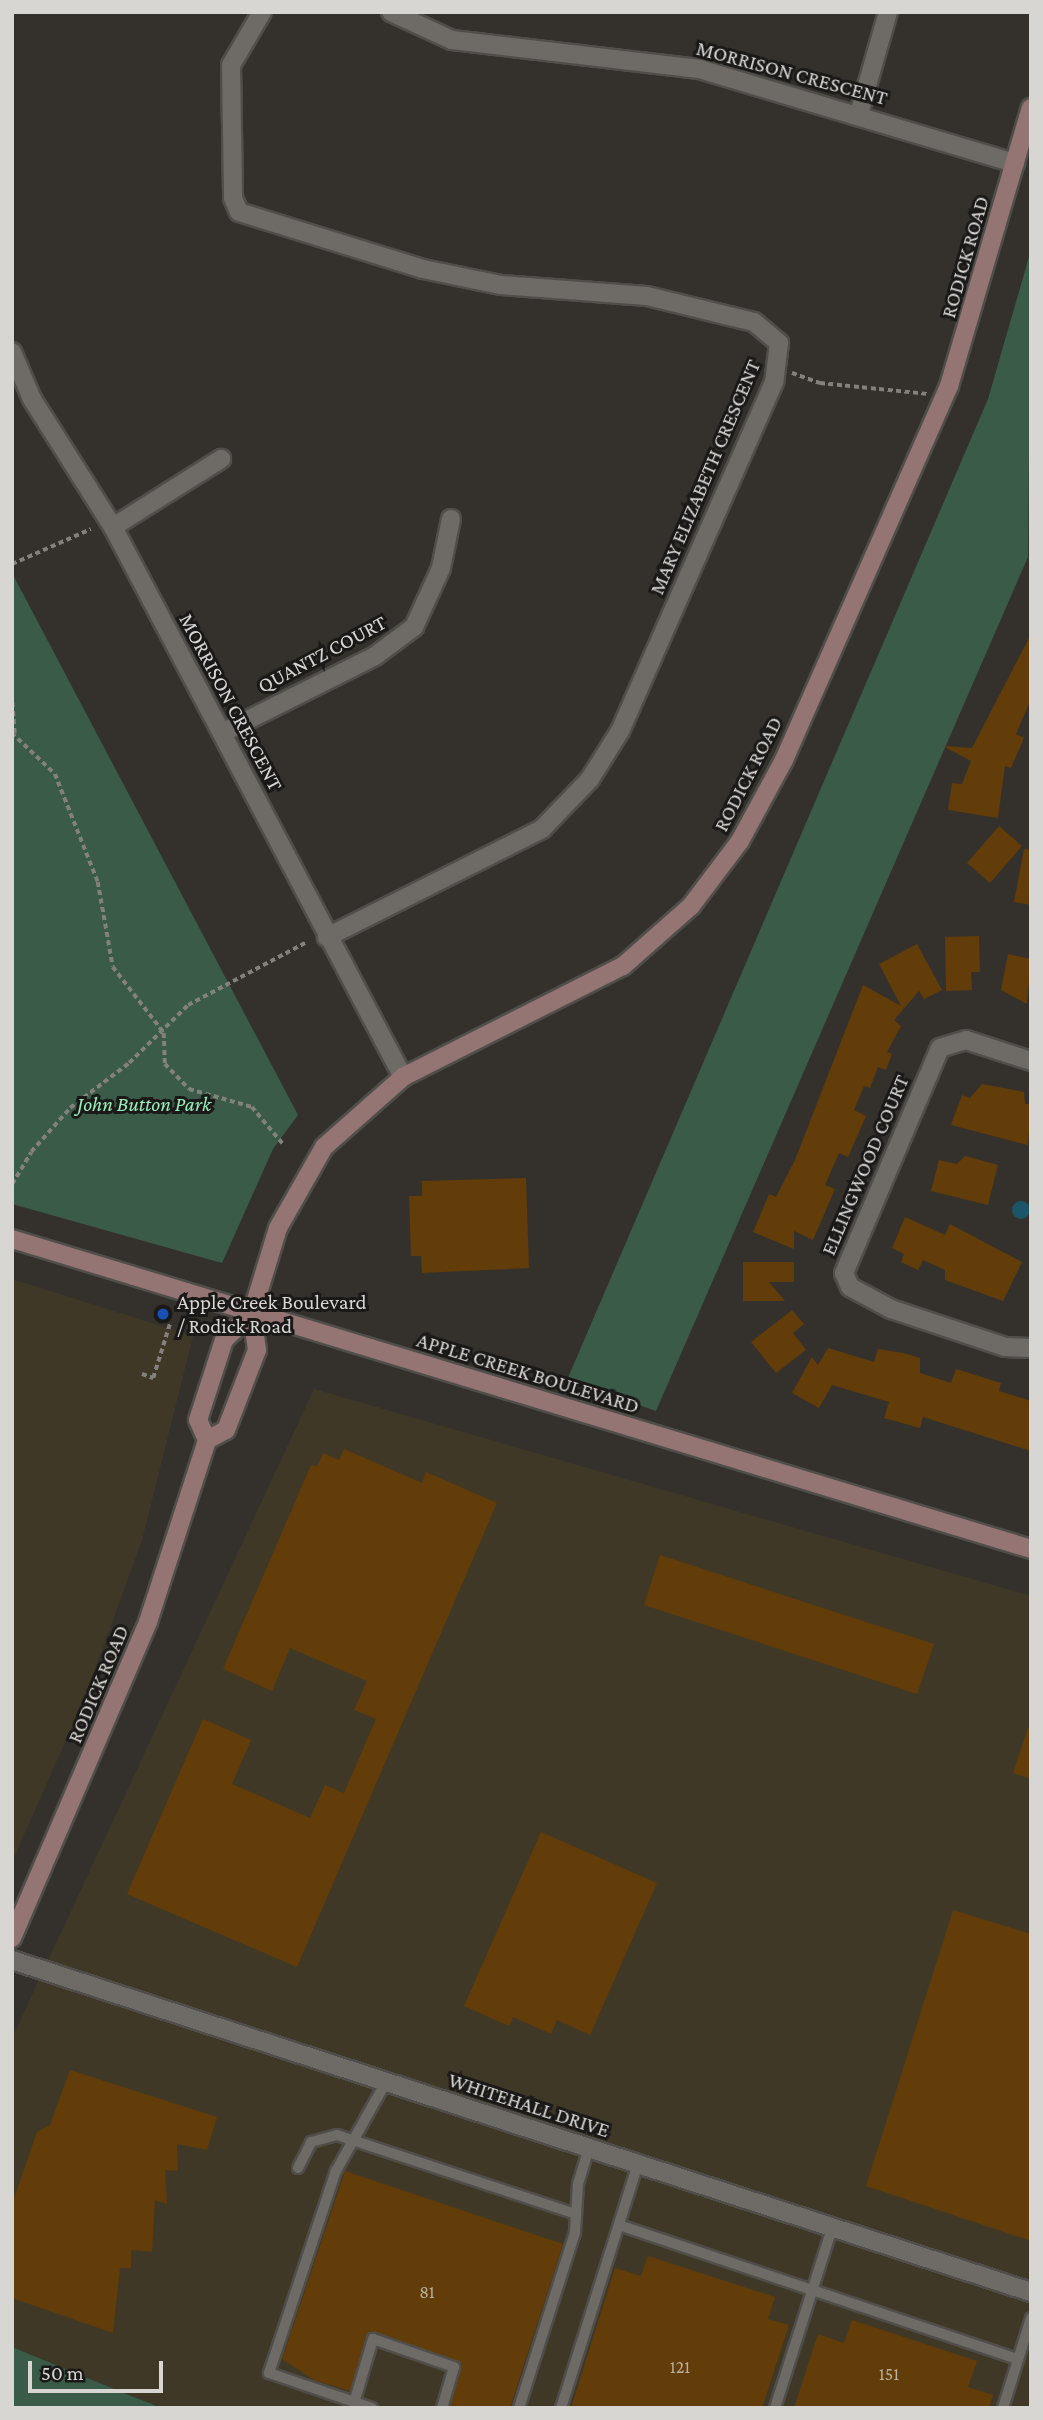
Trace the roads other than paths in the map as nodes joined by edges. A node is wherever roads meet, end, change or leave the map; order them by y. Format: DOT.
graph roads {
  1 [pos="261,12"];
  2 [pos="391,12"];
  3 [pos="888,12"];
  4 [pos="1031,108"];
  5 [pos="859,114"];
  6 [pos="1015,163"];
  7 [pos="12,352"];
  8 [pos="221,459"];
  9 [pos="451,519"];
  10 [pos="113,527"];
  11 [pos="222,733"];
  12 [pos="327,937"];
  13 [pos="1031,1061"];
  14 [pos="403,1077"];
  15 [pos="12,1239"];
  16 [pos="252,1313"];
  17 [pos="1031,1348"];
  18 [pos="207,1440"];
  19 [pos="1031,1549"];
  20 [pos="12,1938"];
  21 [pos="12,1960"];
  22 [pos="386,2082"];
  23 [pos="354,2140"];
  24 [pos="589,2148"];
  25 [pos="638,2164"];
  26 [pos="298,2168"];
  27 [pos="576,2214"];
  28 [pos="619,2224"];
  29 [pos="832,2228"];
  30 [pos="813,2290"];
  31 [pos="1031,2292"];
  32 [pos="1031,2318"];
  33 [pos="1018,2359"];
  34 [pos="354,2403"];
  35 [pos="372,2408"];
  36 [pos="442,2408"];
  37 [pos="519,2408"];
  38 [pos="561,2408"];
  39 [pos="775,2408"];
  40 [pos="1003,2408"];
  1 -- 12 [label="street, MARY ELIZABETH CRESCENT"];
  2 -- 5 [label="street, MORRISON CRESCENT"];
  3 -- 5 [label="street"];
  4 -- 6 [label="main road, RODICK ROAD"];
  5 -- 6 [label="street, MORRISON CRESCENT"];
  6 -- 14 [label="main road, RODICK ROAD"];
  7 -- 10 [label="street, MORRISON CRESCENT"];
  8 -- 10 [label="street"];
  9 -- 11 [label="street, QUANTZ COURT"];
  10 -- 11 [label="street, MORRISON CRESCENT"];
  11 -- 12 [label="street, MORRISON CRESCENT"];
  12 -- 14 [label="street, MORRISON CRESCENT"];
  13 -- 17 [label="street, ELLINGWOOD COURT"];
  14 -- 16 [label="main road, RODICK ROAD"];
  15 -- 16 [label="main road, APPLE CREEK BOULEVARD"];
  16 -- 18 [label="main road, RODICK ROAD"];
  16 -- 18 [label="main road, RODICK ROAD"];
  16 -- 19 [label="main road, APPLE CREEK BOULEVARD"];
  18 -- 20 [label="main road, RODICK ROAD"];
  21 -- 22 [label="street, WHITEHALL DRIVE"];
  22 -- 23 [label="lane"];
  22 -- 24 [label="street, WHITEHALL DRIVE"];
  23 -- 26 [label="lane"];
  23 -- 27 [label="lane"];
  23 -- 34 [label="lane"];
  24 -- 25 [label="street, WHITEHALL DRIVE"];
  24 -- 27 [label="lane"];
  25 -- 28 [label="lane"];
  25 -- 29 [label="street, WHITEHALL DRIVE"];
  27 -- 37 [label="lane"];
  28 -- 30 [label="lane"];
  28 -- 38 [label="lane"];
  29 -- 30 [label="lane"];
  29 -- 31 [label="street, WHITEHALL DRIVE"];
  30 -- 33 [label="lane"];
  30 -- 39 [label="lane"];
  32 -- 33 [label="lane"];
  33 -- 40 [label="lane"];
  34 -- 35 [label="lane"];
  34 -- 36 [label="lane"];
}
